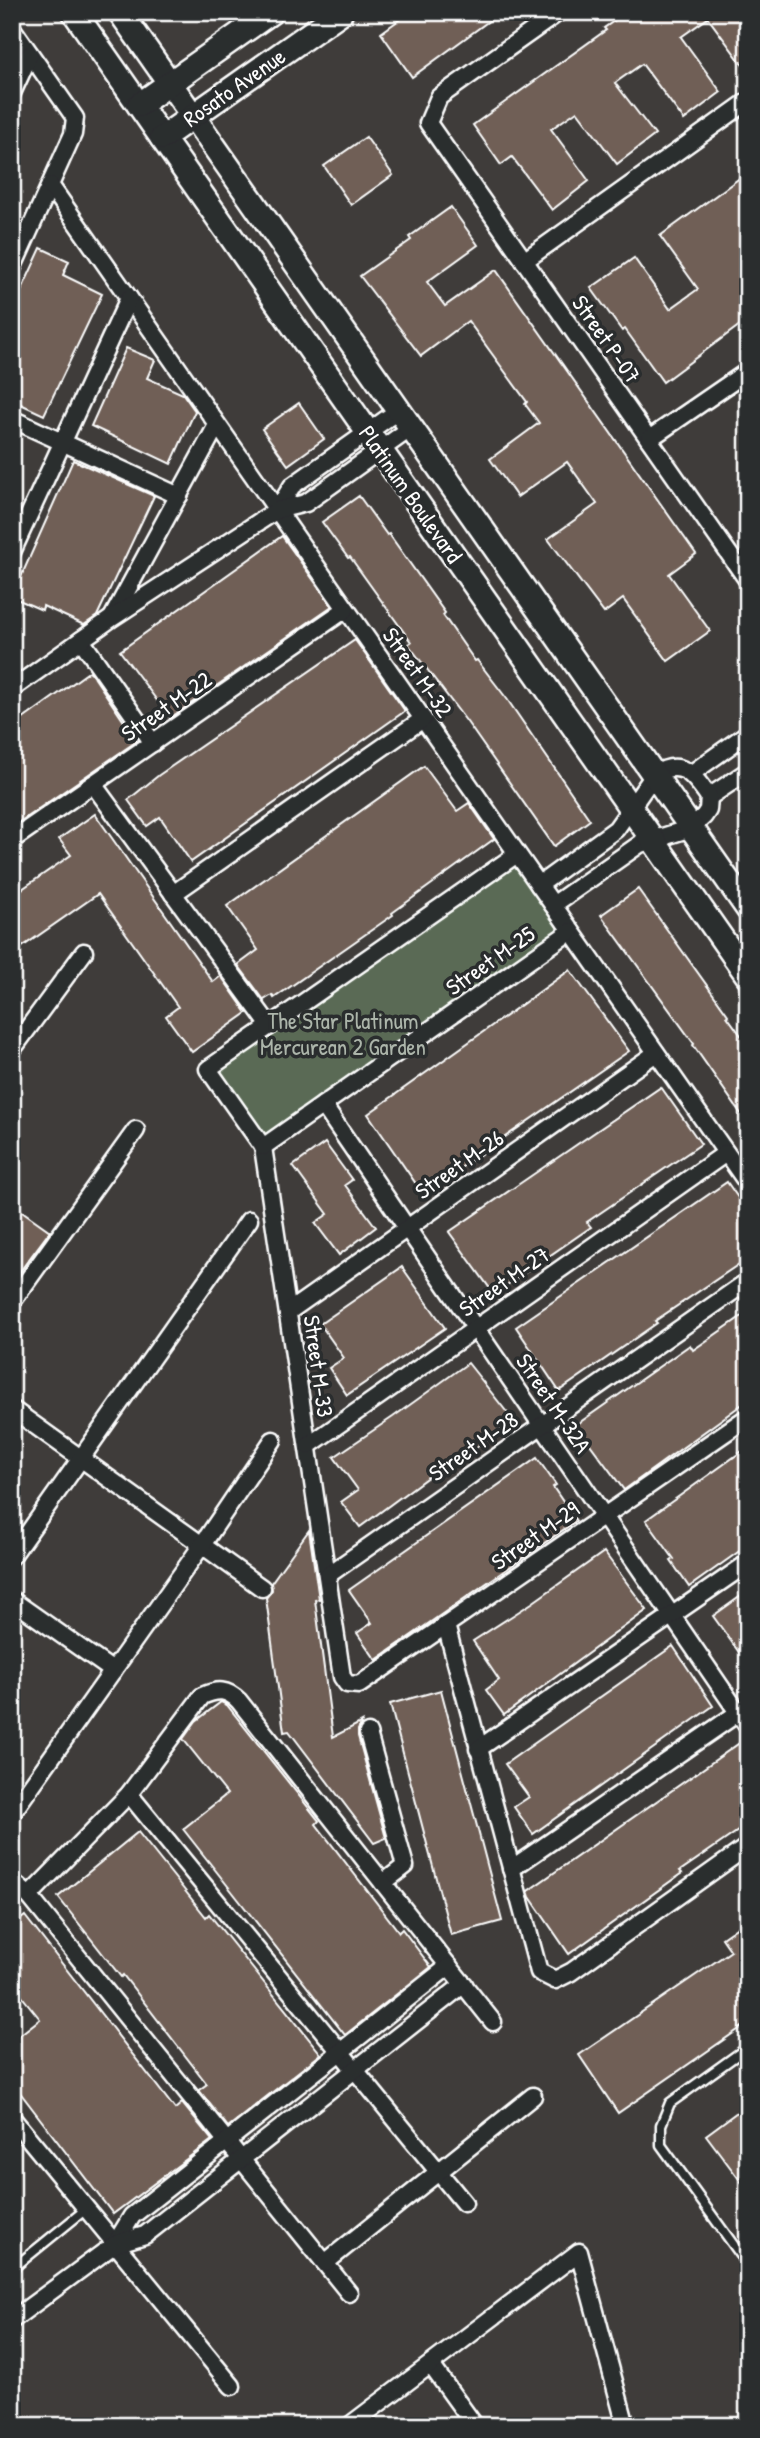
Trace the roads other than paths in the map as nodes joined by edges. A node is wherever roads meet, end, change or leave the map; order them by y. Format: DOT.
graph roads {
  1 [pos="74,12"];
  2 [pos="120,12"];
  3 [pos="271,12"];
  4 [pos="341,12"];
  5 [pos="559,12"];
  6 [pos="12,28"];
  7 [pos="30,54"];
  8 [pos="170,83"];
  9 [pos="12,93"];
  10 [pos="748,101"];
  11 [pos="139,105"];
  12 [pos="193,116"];
  13 [pos="162,138"];
  14 [pos="50,185"];
  15 [pos="524,261"];
  16 [pos="12,269"];
  17 [pos="129,298"];
  18 [pos="748,371"];
  19 [pos="12,419"];
  20 [pos="405,420"];
  21 [pos="218,425"];
  22 [pos="649,439"];
  23 [pos="374,441"];
  24 [pos="61,442"];
  25 [pos="178,496"];
  26 [pos="277,510"];
  27 [pos="12,552"];
  28 [pos="748,581"];
  29 [pos="346,609"];
  30 [pos="112,618"];
  31 [pos="81,640"];
  32 [pos="12,689"];
  33 [pos="423,719"];
  34 [pos="748,733"];
  35 [pos="153,743"];
  36 [pos="748,771"];
  37 [pos="692,773"];
  38 [pos="654,775"];
  39 [pos="93,785"];
  40 [pos="709,797"];
  41 [pos="632,809"];
  42 [pos="691,828"];
  43 [pos="12,840"];
  44 [pos="653,840"];
  45 [pos="517,854"];
  46 [pos="539,885"];
  47 [pos="173,894"];
  48 [pos="552,905"];
  49 [pos="748,909"];
  50 [pos="571,931"];
  51 [pos="84,952"];
  52 [pos="748,975"];
  53 [pos="270,1026"];
  54 [pos="12,1050"];
  55 [pos="656,1053"];
  56 [pos="323,1105"];
  57 [pos="136,1130"];
  58 [pos="262,1147"];
  59 [pos="726,1153"];
  60 [pos="748,1184"];
  61 [pos="249,1220"];
  62 [pos="407,1228"];
  63 [pos="748,1281"];
  64 [pos="12,1302"];
  65 [pos="288,1312"];
  66 [pos="476,1329"];
  67 [pos="12,1409"];
  68 [pos="748,1417"];
  69 [pos="542,1425"];
  70 [pos="273,1440"];
  71 [pos="308,1446"];
  72 [pos="81,1458"];
  73 [pos="604,1516"];
  74 [pos="202,1545"];
  75 [pos="12,1556"];
  76 [pos="748,1563"];
  77 [pos="328,1575"];
  78 [pos="262,1588"];
  79 [pos="12,1600"];
  80 [pos="673,1616"];
  81 [pos="446,1625"];
  82 [pos="113,1671"];
  83 [pos="347,1684"];
  84 [pos="743,1709"];
  85 [pos="748,1727"];
  86 [pos="369,1733"];
  87 [pos="478,1749"];
  88 [pos="129,1794"];
  89 [pos="15,1804"];
  90 [pos="748,1846"];
  91 [pos="511,1869"];
  92 [pos="12,1881"];
  93 [pos="383,1882"];
  94 [pos="29,1896"];
  95 [pos="449,1966"];
  96 [pos="464,1984"];
  97 [pos="493,2022"];
  98 [pos="748,2047"];
  99 [pos="341,2052"];
  100 [pos="355,2070"];
  101 [pos="533,2096"];
  102 [pos="12,2118"];
  103 [pos="227,2141"];
  104 [pos="242,2159"];
  105 [pos="439,2172"];
  106 [pos="464,2203"];
  107 [pos="86,2209"];
  108 [pos="115,2244"];
  109 [pos="324,2263"];
  110 [pos="748,2265"];
  111 [pos="12,2269"];
  112 [pos="349,2293"];
  113 [pos="12,2320"];
  114 [pos="431,2365"];
  115 [pos="232,2386"];
  116 [pos="349,2426"];
  117 [pos="475,2426"];
  118 [pos="626,2426"];
  1 -- 11 [label="street, Platinum Boulevard"];
  2 -- 8 [label="street, Platinum Boulevard"];
  3 -- 8 [label="street, Rosato Avenue"];
  4 -- 12 [label="street, Rosato Avenue"];
  5 -- 15 [label="street, Street P-07"];
  6 -- 7 [label="street"];
  7 -- 9 [label="street"];
  7 -- 14 [label="street"];
  8 -- 11 [label="street, Rosato Avenue"];
  8 -- 12 [label="street, Platinum Boulevard"];
  10 -- 15 [label="street"];
  11 -- 13 [label="street, Platinum Boulevard"];
  12 -- 13 [label="street, Rosato Avenue"];
  12 -- 20 [label="street, Platinum Boulevard"];
  13 -- 23 [label="street, Platinum Boulevard"];
  14 -- 16 [label="street"];
  14 -- 17 [label="street, Street M-32"];
  15 -- 22 [label="street, Street P-07"];
  17 -- 21 [label="street, Street M-32"];
  17 -- 24 [label="street"];
  18 -- 22 [label="street"];
  19 -- 24 [label="street"];
  20 -- 23 [label="street"];
  20 -- 38 [label="street, Platinum Boulevard"];
  21 -- 25 [label="street"];
  21 -- 26 [label="street, Street M-32"];
  22 -- 28 [label="street, Street P-07"];
  23 -- 26 [label="street"];
  23 -- 41 [label="street, Platinum Boulevard"];
  24 -- 25 [label="street"];
  24 -- 27 [label="street"];
  25 -- 30 [label="street"];
  26 -- 29 [label="street, Street M-32"];
  26 -- 30 [label="street"];
  29 -- 33 [label="street, Street M-32"];
  29 -- 35 [label="street, Street M-22"];
  30 -- 31 [label="street"];
  31 -- 32 [label="street"];
  31 -- 35 [label="street"];
  33 -- 45 [label="street, Street M-32"];
  33 -- 47 [label="street"];
  34 -- 37 [label="street"];
  35 -- 39 [label="street, Street M-22"];
  36 -- 40 [label="street"];
  37 -- 38 [label="street"];
  37 -- 40 [label="street"];
  38 -- 41 [label="street"];
  38 -- 42 [label="street, Platinum Boulevard"];
  39 -- 43 [label="street, Street M-22"];
  39 -- 47 [label="street"];
  40 -- 42 [label="street"];
  41 -- 44 [label="street, Platinum Boulevard"];
  41 -- 46 [label="street"];
  42 -- 44 [label="street"];
  42 -- 49 [label="street, Platinum Boulevard"];
  44 -- 48 [label="street"];
  44 -- 52 [label="street, Platinum Boulevard"];
  45 -- 46 [label="street, Street M-32"];
  45 -- 53 [label="street"];
  46 -- 48 [label="street, Street M-32"];
  47 -- 53 [label="street"];
  48 -- 50 [label="street, Street M-32"];
  50 -- 55 [label="street, Street M-32"];
  50 -- 56 [label="street, Street M-25"];
  51 -- 54 [label="street"];
  53 -- 58 [label="street, Street M-33"];
  55 -- 59 [label="street, Street M-32"];
  55 -- 62 [label="street, Street M-26"];
  56 -- 58 [label="street, Street M-25"];
  56 -- 62 [label="street, Street M-32A"];
  57 -- 64 [label="street"];
  58 -- 65 [label="street, Street M-33"];
  59 -- 60 [label="street, Street M-32"];
  59 -- 66 [label="street, Street M-27"];
  61 -- 72 [label="street"];
  62 -- 65 [label="street, Street M-26"];
  62 -- 66 [label="street, Street M-32A"];
  63 -- 69 [label="street, Street M-28"];
  65 -- 71 [label="street, Street M-33"];
  66 -- 69 [label="street, Street M-32A"];
  66 -- 71 [label="street, Street M-27"];
  67 -- 72 [label="street"];
  68 -- 73 [label="street, Street M-29"];
  69 -- 73 [label="street, Street M-32A"];
  69 -- 77 [label="street, Street M-28"];
  70 -- 74 [label="street"];
  71 -- 77 [label="street, Street M-33"];
  72 -- 74 [label="street"];
  72 -- 75 [label="street"];
  73 -- 80 [label="street, Street M-32A"];
  73 -- 81 [label="street, Street M-29"];
  74 -- 78 [label="street"];
  74 -- 82 [label="street"];
  76 -- 80 [label="street"];
  77 -- 83 [label="street, Street M-33"];
  79 -- 82 [label="street"];
  80 -- 84 [label="street, Street M-32A"];
  80 -- 87 [label="street"];
  81 -- 83 [label="street, Street M-29"];
  81 -- 87 [label="street"];
  82 -- 89 [label="street"];
  84 -- 85 [label="street, Street M-32A"];
  84 -- 91 [label="street"];
  86 -- 93 [label="street"];
  87 -- 91 [label="street"];
  88 -- 93 [label="street"];
  88 -- 94 [label="street"];
  88 -- 99 [label="street"];
  90 -- 91 [label="street"];
  92 -- 94 [label="street"];
  93 -- 95 [label="street"];
  94 -- 103 [label="street"];
  95 -- 96 [label="street"];
  95 -- 99 [label="street"];
  96 -- 97 [label="street"];
  96 -- 100 [label="street"];
  98 -- 110 [label="lane"];
  99 -- 100 [label="street"];
  99 -- 103 [label="street"];
  100 -- 104 [label="street"];
  100 -- 105 [label="street"];
  101 -- 105 [label="street"];
  102 -- 107 [label="street"];
  103 -- 104 [label="street"];
  103 -- 108 [label="street"];
  104 -- 108 [label="street"];
  104 -- 109 [label="street"];
  105 -- 106 [label="street"];
  105 -- 109 [label="street"];
  107 -- 108 [label="street"];
  107 -- 111 [label="lane"];
  108 -- 113 [label="street"];
  108 -- 115 [label="street"];
  109 -- 112 [label="street"];
  114 -- 116 [label="street"];
  114 -- 117 [label="street"];
  114 -- 118 [label="street"];
}
